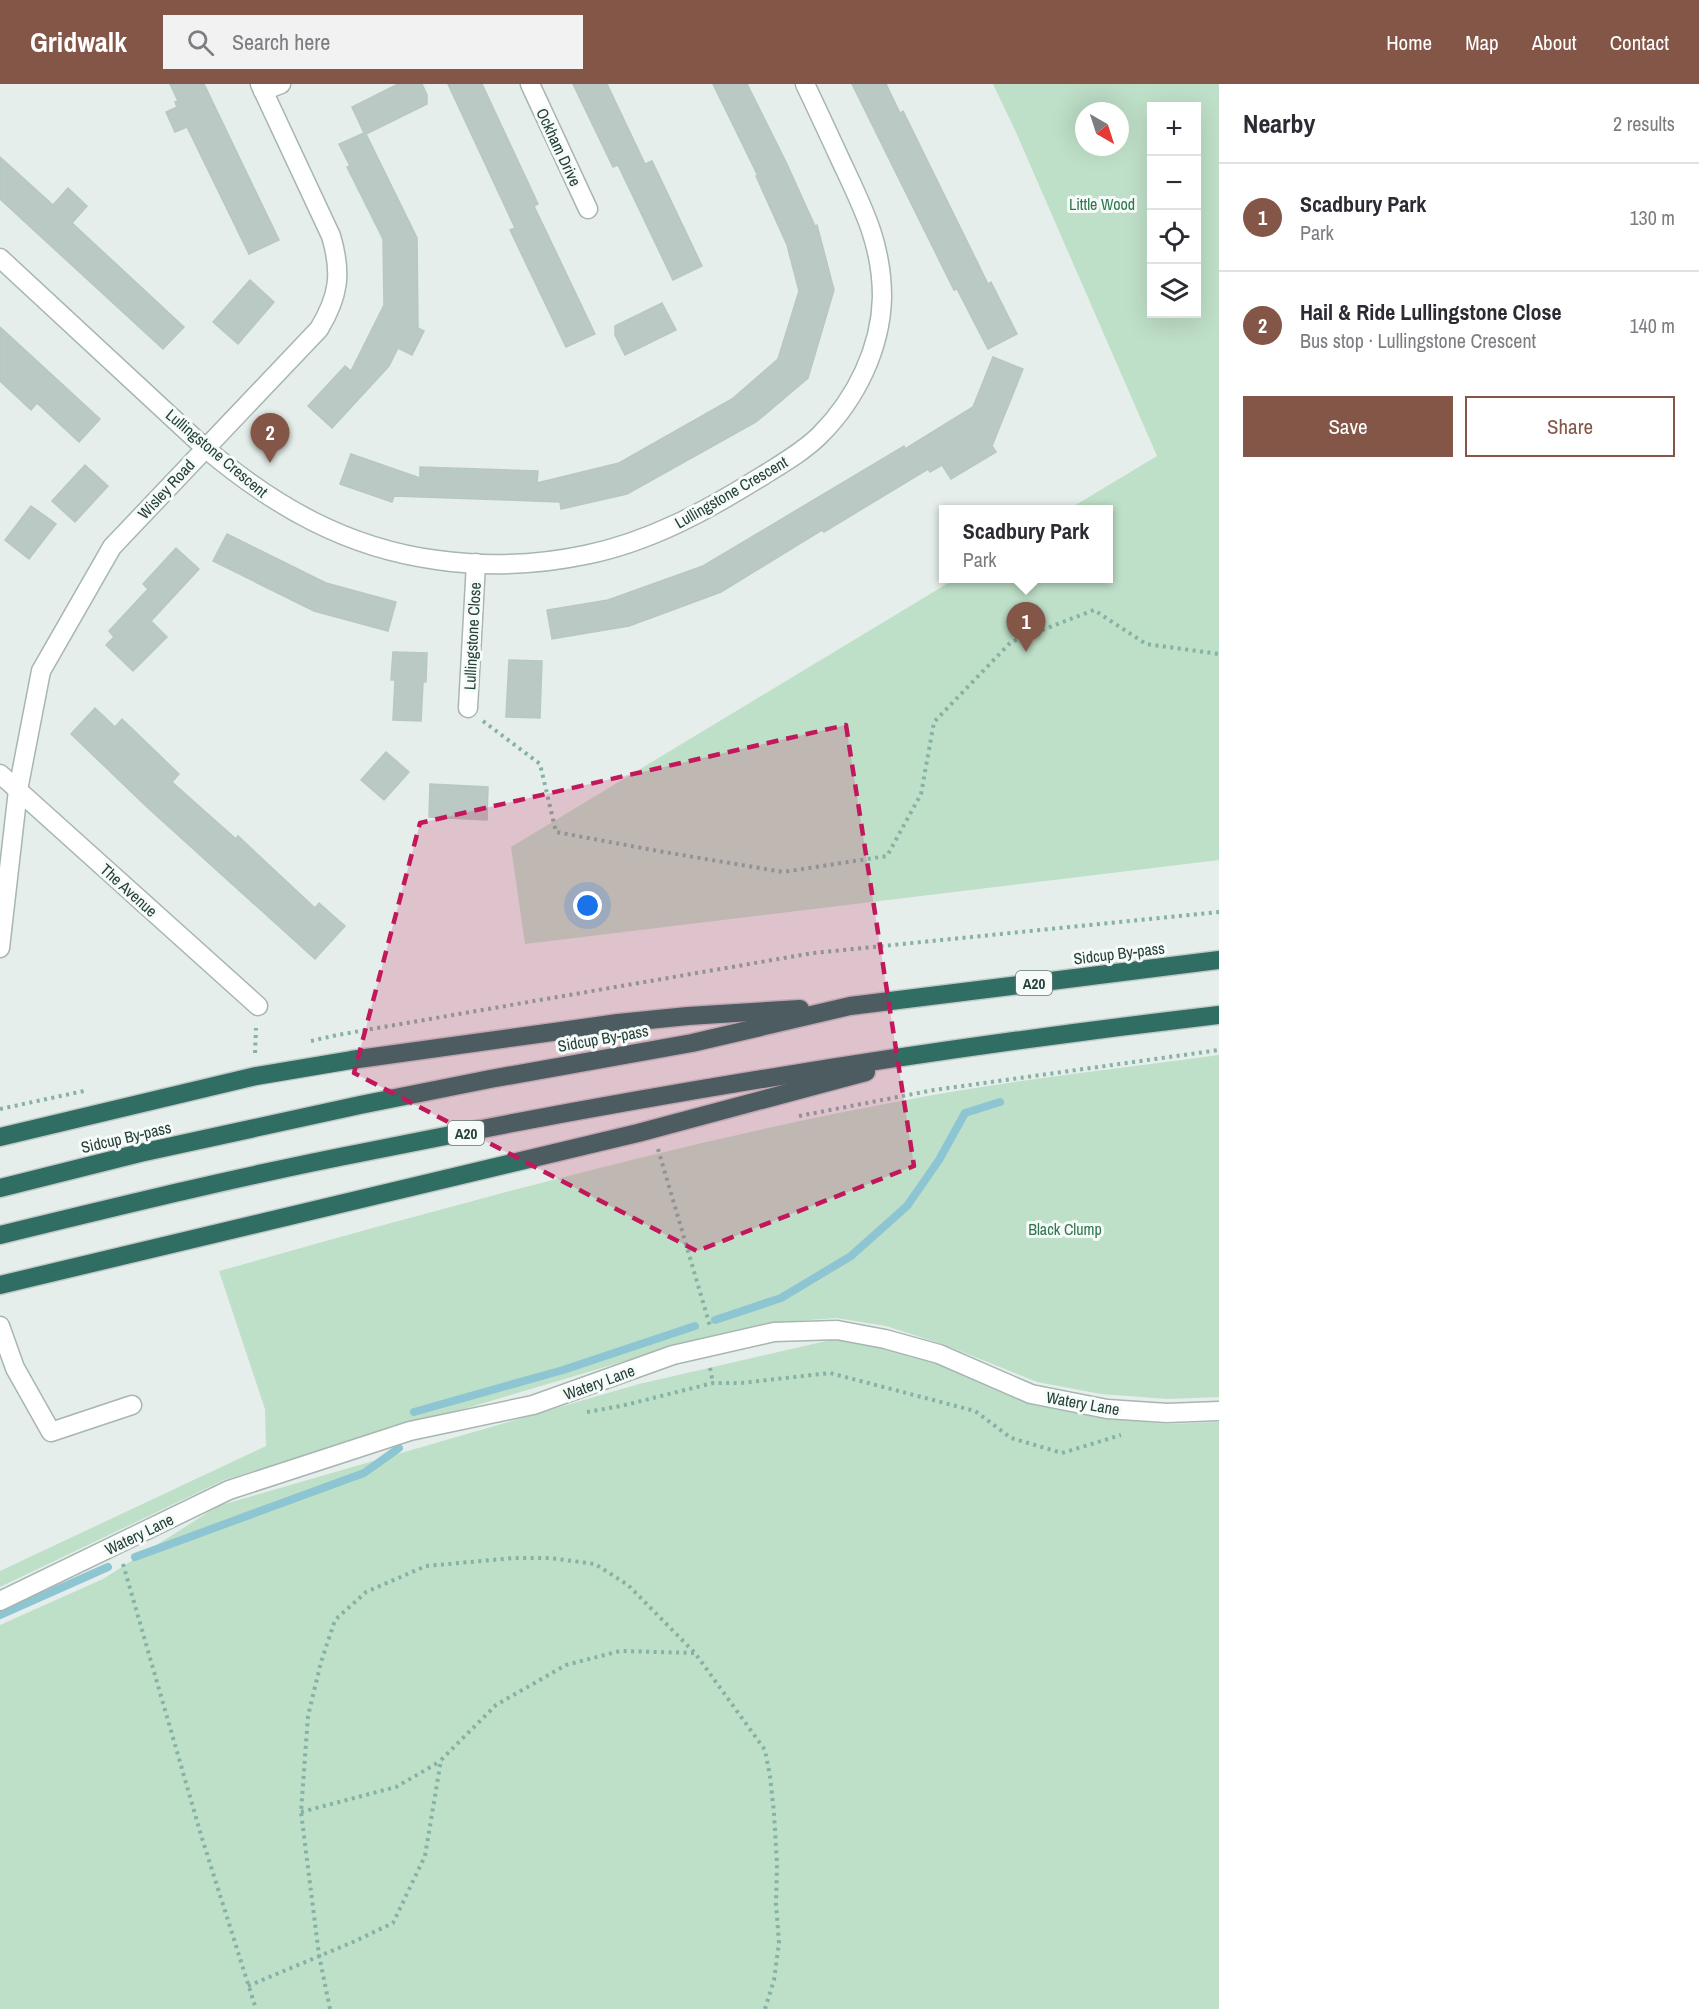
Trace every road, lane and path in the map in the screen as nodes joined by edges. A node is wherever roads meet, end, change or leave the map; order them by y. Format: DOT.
graph roads {
  1 [pos="281,84"];
  2 [pos="530,84"];
  3 [pos="805,84"];
  4 [pos="261,87"];
  5 [pos="588,209"];
  6 [pos="0,258"];
  7 [pos="206,448"];
  8 [pos="476,563"];
  9 [pos="1219,654"];
  10 [pos="468,708"];
  11 [pos="0,774"];
  12 [pos="18,790"];
  13 [pos="1219,912"];
  14 [pos="0,948"];
  15 [pos="1219,960"];
  16 [pos="258,1006"];
  17 [pos="850,1006"];
  18 [pos="1219,1015"];
  19 [pos="306,1043"];
  20 [pos="1219,1050"];
  21 [pos="265,1053"];
  22 [pos="937,1053"];
  23 [pos="93,1089"];
  24 [pos="0,1109"];
  25 [pos="796,1116"];
  26 [pos="0,1137"];
  27 [pos="650,1150"];
  28 [pos="0,1188"];
  29 [pos="0,1235"];
  30 [pos="0,1285"];
  31 [pos="1,1335"];
  32 [pos="715,1346"];
  33 [pos="132,1405"];
  34 [pos="1219,1411"];
  35 [pos="575,1414"];
  36 [pos="1116,1435"];
  37 [pos="121,1559"];
  38 [pos="0,1601"];
  39 [pos="695,1653"];
  40 [pos="441,1760"];
  41 [pos="301,1812"];
  42 [pos="319,1955"];
  43 [pos="248,1986"];
  44 [pos="256,2009"];
  45 [pos="330,2009"];
  46 [pos="765,2009"];
  1 -- 4 [label="street"];
  2 -- 5 [label="street, Ockham Drive"];
  3 -- 8 [label="street, Lullingstone Crescent"];
  4 -- 7 [label="street, Wisley Road"];
  6 -- 7 [label="street, Lullingstone Crescent"];
  7 -- 8 [label="street, Lullingstone Crescent"];
  7 -- 12 [label="street, Wisley Road"];
  8 -- 10 [label="street, Lullingstone Close"];
  9 -- 10 [label="path"];
  11 -- 12 [label="street, The Avenue"];
  12 -- 14 [label="street, Wisley Road"];
  12 -- 16 [label="street, The Avenue"];
  13 -- 19 [label="path"];
  15 -- 17 [label="highway, Sidcup By-pass / A20"];
  16 -- 21 [label="path"];
  17 -- 26 [label="highway, A20"];
  17 -- 28 [label="highway, Sidcup By-pass / A20"];
  18 -- 22 [label="highway, A20"];
  20 -- 25 [label="path"];
  22 -- 29 [label="highway, A20"];
  22 -- 30 [label="highway, A20"];
  23 -- 24 [label="path"];
  27 -- 32 [label="path"];
  31 -- 33 [label="street"];
  32 -- 34 [label="street, Watery Lane"];
  32 -- 38 [label="street, Watery Lane"];
  35 -- 36 [label="path"];
  37 -- 43 [label="path"];
  39 -- 40 [label="path"];
  39 -- 41 [label="path"];
  39 -- 46 [label="path"];
  40 -- 41 [label="path"];
  40 -- 42 [label="path"];
  41 -- 42 [label="path"];
  42 -- 43 [label="path"];
  42 -- 45 [label="path"];
  43 -- 44 [label="path"];
}
